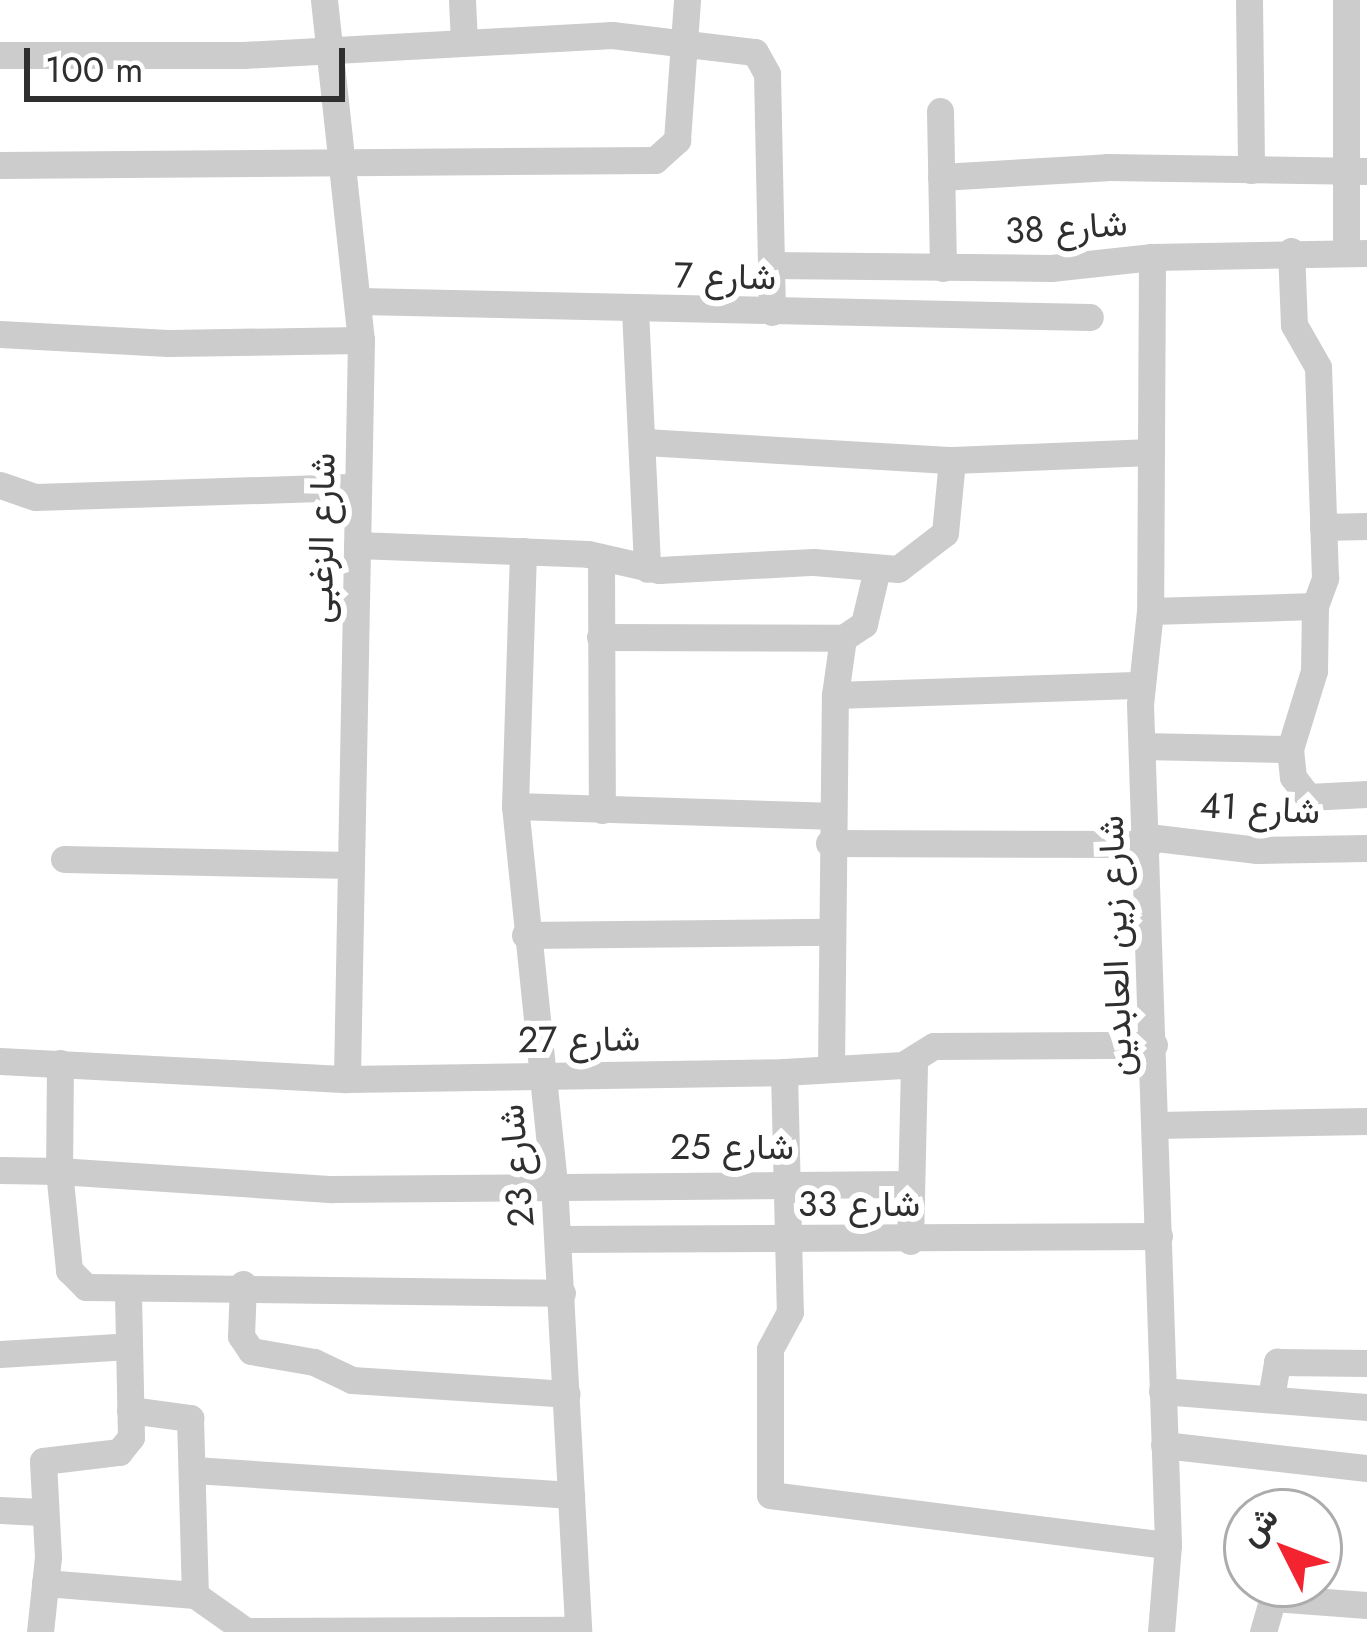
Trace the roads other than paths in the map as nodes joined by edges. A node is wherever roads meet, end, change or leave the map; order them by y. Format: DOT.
graph roads {
  1 [pos="324,0"];
  2 [pos="462,0"];
  3 [pos="686,0"];
  4 [pos="1249,0"];
  5 [pos="1346,0"];
  6 [pos="464,42"];
  7 [pos="682,43"];
  8 [pos="328,46"];
  9 [pos="0,55"];
  10 [pos="940,111"];
  11 [pos="339,158"];
  12 [pos="0,165"];
  13 [pos="1251,170"];
  14 [pos="1356,172"];
  15 [pos="941,177"];
  16 [pos="1291,251"];
  17 [pos="1357,253"];
  18 [pos="1152,257"];
  19 [pos="771,265"];
  20 [pos="943,268"];
  21 [pos="360,301"];
  22 [pos="634,310"];
  23 [pos="772,312"];
  24 [pos="1090,317"];
  25 [pos="0,334"];
  26 [pos="361,340"];
  27 [pos="645,442"];
  28 [pos="1151,452"];
  29 [pos="952,460"];
  30 [pos="0,485"];
  31 [pos="358,487"];
  32 [pos="1367,526"];
  33 [pos="1323,527"];
  34 [pos="357,545"];
  35 [pos="523,551"];
  36 [pos="601,559"];
  37 [pos="647,569"];
  38 [pos="877,569"];
  39 [pos="1315,606"];
  40 [pos="1150,611"];
  41 [pos="599,637"];
  42 [pos="843,638"];
  43 [pos="1142,685"];
  44 [pos="836,695"];
  45 [pos="1142,746"];
  46 [pos="1290,748"];
  47 [pos="1367,794"];
  48 [pos="515,806"];
  49 [pos="602,810"];
  50 [pos="829,830"];
  51 [pos="1148,841"];
  52 [pos="1367,848"];
  53 [pos="64,859"];
  54 [pos="351,865"];
  55 [pos="830,932"];
  56 [pos="525,934"];
  57 [pos="1154,1045"];
  58 [pos="914,1060"];
  59 [pos="0,1061"];
  60 [pos="60,1063"];
  61 [pos="831,1069"];
  62 [pos="784,1072"];
  63 [pos="544,1076"];
  64 [pos="346,1079"];
  65 [pos="1367,1121"];
  66 [pos="1157,1125"];
  67 [pos="0,1170"];
  68 [pos="59,1171"];
  69 [pos="554,1182"];
  70 [pos="787,1183"];
  71 [pos="909,1184"];
  72 [pos="1159,1235"];
  73 [pos="558,1239"];
  74 [pos="790,1240"];
  75 [pos="910,1240"];
  76 [pos="243,1284"];
  77 [pos="128,1288"];
  78 [pos="562,1293"];
  79 [pos="129,1346"];
  80 [pos="0,1354"];
  81 [pos="1367,1363"];
  82 [pos="1162,1391"];
  83 [pos="567,1394"];
  84 [pos="1271,1397"];
  85 [pos="1367,1407"];
  86 [pos="130,1410"];
  87 [pos="1164,1444"];
  88 [pos="1367,1468"];
  89 [pos="194,1470"];
  90 [pos="571,1495"];
  91 [pos="0,1510"];
  92 [pos="41,1512"];
  93 [pos="1168,1545"];
  94 [pos="44,1583"];
  95 [pos="195,1594"];
  96 [pos="1356,1604"];
  97 [pos="578,1631"];
  98 [pos="40,1632"];
  99 [pos="246,1632"];
  100 [pos="1161,1632"];
  101 [pos="1263,1632"];
  102 [pos="1342,1632"];
  1 -- 8 [label="street, شارع الزغبى"];
  2 -- 6 [label="street"];
  3 -- 7 [label="street"];
  4 -- 13 [label="street"];
  5 -- 14 [label="street"];
  6 -- 7 [label="street"];
  6 -- 8 [label="street"];
  7 -- 11 [label="street"];
  7 -- 19 [label="street"];
  8 -- 9 [label="street"];
  8 -- 11 [label="street, شارع الزغبى"];
  10 -- 15 [label="street"];
  11 -- 12 [label="street"];
  11 -- 21 [label="street, شارع الزغبى"];
  13 -- 14 [label="street"];
  13 -- 15 [label="street"];
  14 -- 17 [label="street"];
  15 -- 20 [label="street"];
  16 -- 17 [label="street, شارع 38"];
  16 -- 18 [label="street, شارع 38"];
  16 -- 33 [label="street"];
  18 -- 20 [label="street, شارع 38"];
  18 -- 28 [label="street, شارع زين العابدين"];
  19 -- 20 [label="street, شارع 38"];
  19 -- 23 [label="street"];
  21 -- 22 [label="street, شارع 7"];
  21 -- 26 [label="street, شارع الزغبى"];
  22 -- 23 [label="street, شارع 7"];
  22 -- 27 [label="street"];
  23 -- 24 [label="street, شارع 7"];
  25 -- 26 [label="street"];
  26 -- 31 [label="street, شارع الزغبى"];
  27 -- 29 [label="street"];
  27 -- 37 [label="street"];
  28 -- 29 [label="street"];
  28 -- 40 [label="street, شارع زين العابدين"];
  29 -- 38 [label="street"];
  30 -- 31 [label="street"];
  31 -- 34 [label="street, شارع الزغبى"];
  32 -- 33 [label="street"];
  33 -- 39 [label="street"];
  34 -- 35 [label="street"];
  34 -- 54 [label="street, شارع الزغبى"];
  35 -- 36 [label="street"];
  35 -- 48 [label="street, شارع 23"];
  36 -- 37 [label="street"];
  36 -- 41 [label="street"];
  37 -- 38 [label="street"];
  38 -- 42 [label="street"];
  39 -- 40 [label="street"];
  39 -- 46 [label="street"];
  40 -- 43 [label="street, شارع زين العابدين"];
  41 -- 42 [label="street"];
  41 -- 49 [label="street"];
  42 -- 44 [label="street"];
  43 -- 44 [label="street"];
  43 -- 45 [label="street, شارع زين العابدين"];
  44 -- 50 [label="street"];
  45 -- 46 [label="street"];
  45 -- 51 [label="street, شارع زين العابدين"];
  46 -- 47 [label="street"];
  48 -- 49 [label="street, شارع 41"];
  48 -- 56 [label="street, شارع 23"];
  49 -- 50 [label="street, شارع 41"];
  50 -- 51 [label="street, شارع 41"];
  50 -- 55 [label="street"];
  51 -- 52 [label="street, شارع 41"];
  51 -- 57 [label="street, شارع زين العابدين"];
  53 -- 54 [label="street"];
  54 -- 64 [label="street, شارع الزغبى"];
  55 -- 56 [label="street"];
  55 -- 61 [label="street"];
  56 -- 63 [label="street, شارع 23"];
  57 -- 58 [label="street, شارع 27"];
  57 -- 66 [label="street, شارع زين العابدين"];
  58 -- 61 [label="street, شارع 27"];
  58 -- 71 [label="street"];
  59 -- 60 [label="street, شارع 27"];
  60 -- 64 [label="street, شارع 27"];
  60 -- 68 [label="street"];
  61 -- 62 [label="street, شارع 27"];
  62 -- 63 [label="street, شارع 27"];
  62 -- 70 [label="street"];
  63 -- 64 [label="street, شارع 27"];
  63 -- 69 [label="street, شارع 23"];
  65 -- 66 [label="street"];
  66 -- 72 [label="street, شارع زين العابدين"];
  67 -- 68 [label="street, شارع 25"];
  68 -- 69 [label="street, شارع 25"];
  68 -- 77 [label="street"];
  69 -- 70 [label="street, شارع 25"];
  69 -- 73 [label="street, شارع 23"];
  70 -- 71 [label="street, شارع 25"];
  70 -- 74 [label="street"];
  71 -- 75 [label="street"];
  72 -- 75 [label="street, شارع 33"];
  72 -- 82 [label="street, شارع زين العابدين"];
  73 -- 74 [label="street, شارع 33"];
  73 -- 78 [label="street, شارع 23"];
  74 -- 75 [label="street, شارع 33"];
  74 -- 93 [label="street"];
  76 -- 77 [label="street"];
  76 -- 78 [label="street"];
  76 -- 83 [label="street"];
  77 -- 79 [label="street"];
  78 -- 83 [label="street, شارع 23"];
  79 -- 80 [label="street"];
  79 -- 86 [label="street"];
  81 -- 84 [label="street"];
  82 -- 84 [label="street"];
  82 -- 87 [label="street, شارع زين العابدين"];
  83 -- 90 [label="street, شارع 23"];
  84 -- 85 [label="street"];
  86 -- 89 [label="street"];
  86 -- 92 [label="street"];
  87 -- 88 [label="street"];
  87 -- 93 [label="street, شارع زين العابدين"];
  89 -- 90 [label="street"];
  89 -- 95 [label="street"];
  90 -- 97 [label="street, شارع 23"];
  91 -- 92 [label="street"];
  92 -- 94 [label="street"];
  93 -- 100 [label="street, شارع زين العابدين"];
  94 -- 95 [label="street"];
  94 -- 98 [label="street"];
  95 -- 99 [label="street"];
  96 -- 101 [label="street"];
  96 -- 102 [label="street"];
  97 -- 99 [label="street"];
}
